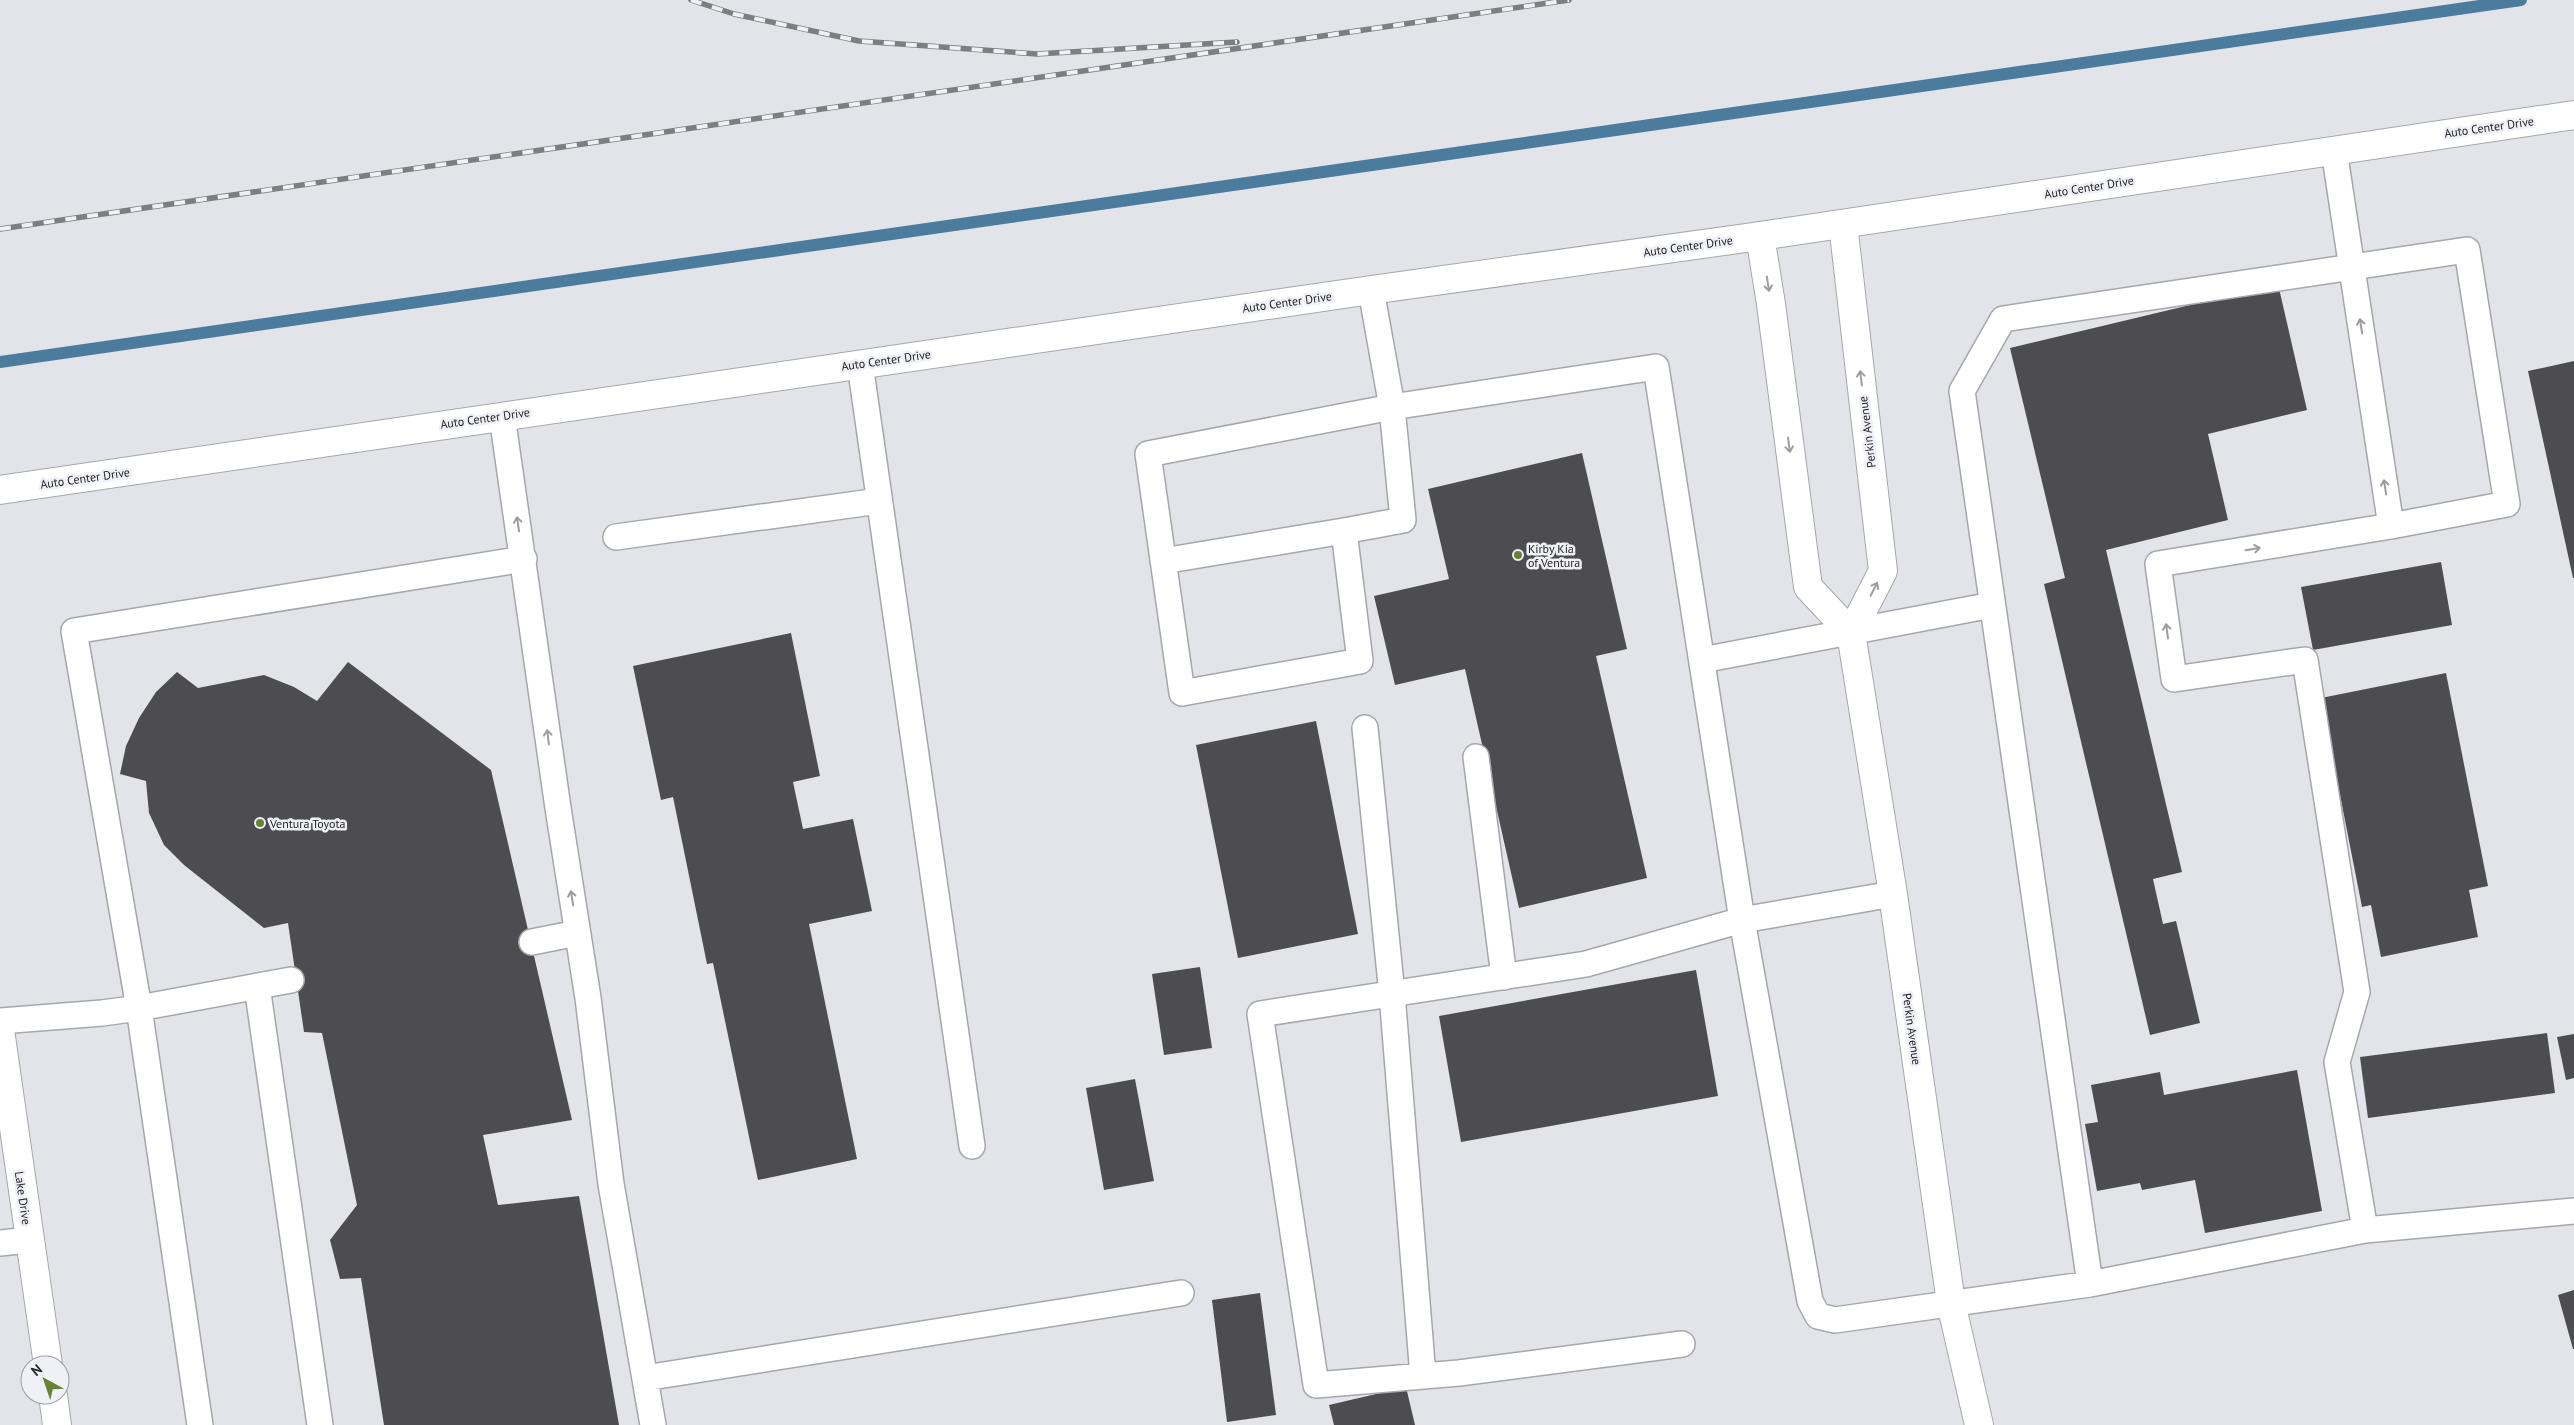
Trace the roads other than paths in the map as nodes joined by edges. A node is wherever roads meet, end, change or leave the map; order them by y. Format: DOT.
graph roads {
  1 [pos="2574,115"];
  2 [pos="2334,150"];
  3 [pos="1843,224"];
  4 [pos="1760,236"];
  5 [pos="2352,268"];
  6 [pos="1371,290"];
  7 [pos="860,364"];
  8 [pos="1392,407"];
  9 [pos="502,416"];
  10 [pos="0,490"];
  11 [pos="879,501"];
  12 [pos="2391,526"];
  13 [pos="1344,531"];
  14 [pos="616,537"];
  15 [pos="524,559"];
  16 [pos="1163,561"];
  17 [pos="1992,605"];
  18 [pos="1851,633"];
  19 [pos="1702,660"];
  20 [pos="1365,728"];
  21 [pos="1476,757"];
  22 [pos="1893,894"];
  23 [pos="1742,920"];
  24 [pos="577,933"];
  25 [pos="532,942"];
  26 [pos="1504,977"];
  27 [pos="291,980"];
  28 [pos="257,986"];
  29 [pos="1392,994"];
  30 [pos="139,1008"];
  31 [pos="0,1021"];
  32 [pos="0,1030"];
  33 [pos="972,1146"];
  34 [pos="2574,1211"];
  35 [pos="2365,1230"];
  36 [pos="30,1240"];
  37 [pos="0,1243"];
  38 [pos="2090,1284"];
  39 [pos="1181,1293"];
  40 [pos="1951,1304"];
  41 [pos="1682,1344"];
  42 [pos="47,1355"];
  43 [pos="1423,1376"];
  44 [pos="645,1378"];
  45 [pos="54,1405"];
  46 [pos="57,1425"];
  47 [pos="200,1425"];
  48 [pos="320,1425"];
  49 [pos="654,1425"];
  50 [pos="1978,1425"];
  1 -- 2 [label="street, Auto Center Drive"];
  2 -- 3 [label="street, Auto Center Drive"];
  2 -- 5 [label="lane"];
  3 -- 4 [label="street, Auto Center Drive"];
  18 -- 3 [label="street, Perkin Avenue, one-way"];
  4 -- 6 [label="street, Auto Center Drive"];
  4 -- 18 [label="street, one-way"];
  12 -- 5 [label="lane, one-way"];
  5 -- 12 [label="lane"];
  5 -- 17 [label="lane"];
  6 -- 7 [label="street, Auto Center Drive"];
  6 -- 8 [label="lane"];
  7 -- 9 [label="street, Auto Center Drive"];
  7 -- 11 [label="lane"];
  8 -- 13 [label="lane"];
  8 -- 16 [label="lane"];
  8 -- 19 [label="lane"];
  9 -- 10 [label="street, Auto Center Drive"];
  15 -- 9 [label="lane, one-way"];
  11 -- 14 [label="lane"];
  11 -- 33 [label="lane"];
  35 -- 12 [label="lane, one-way"];
  13 -- 16 [label="lane"];
  13 -- 16 [label="lane"];
  24 -- 15 [label="lane, one-way"];
  15 -- 30 [label="lane"];
  17 -- 18 [label="lane"];
  17 -- 38 [label="lane"];
  18 -- 19 [label="lane"];
  18 -- 22 [label="street, Perkin Avenue"];
  19 -- 23 [label="lane"];
  20 -- 29 [label="lane"];
  21 -- 26 [label="lane"];
  22 -- 23 [label="lane"];
  22 -- 40 [label="street, Perkin Avenue"];
  23 -- 26 [label="lane"];
  23 -- 40 [label="lane"];
  24 -- 25 [label="lane"];
  24 -- 44 [label="lane"];
  26 -- 29 [label="lane"];
  27 -- 28 [label="lane"];
  28 -- 30 [label="lane"];
  28 -- 48 [label="lane"];
  29 -- 43 [label="lane"];
  29 -- 43 [label="lane"];
  30 -- 31 [label="lane"];
  30 -- 47 [label="lane"];
  32 -- 36 [label="street, Lake Drive"];
  34 -- 35 [label="lane"];
  35 -- 38 [label="lane"];
  36 -- 37 [label="lane"];
  36 -- 42 [label="street, Lake Drive"];
  38 -- 40 [label="lane"];
  39 -- 44 [label="lane"];
  40 -- 50 [label="street, Perkin Avenue"];
  41 -- 43 [label="lane"];
  44 -- 49 [label="lane"];
  45 -- 46 [label="street"];
}
